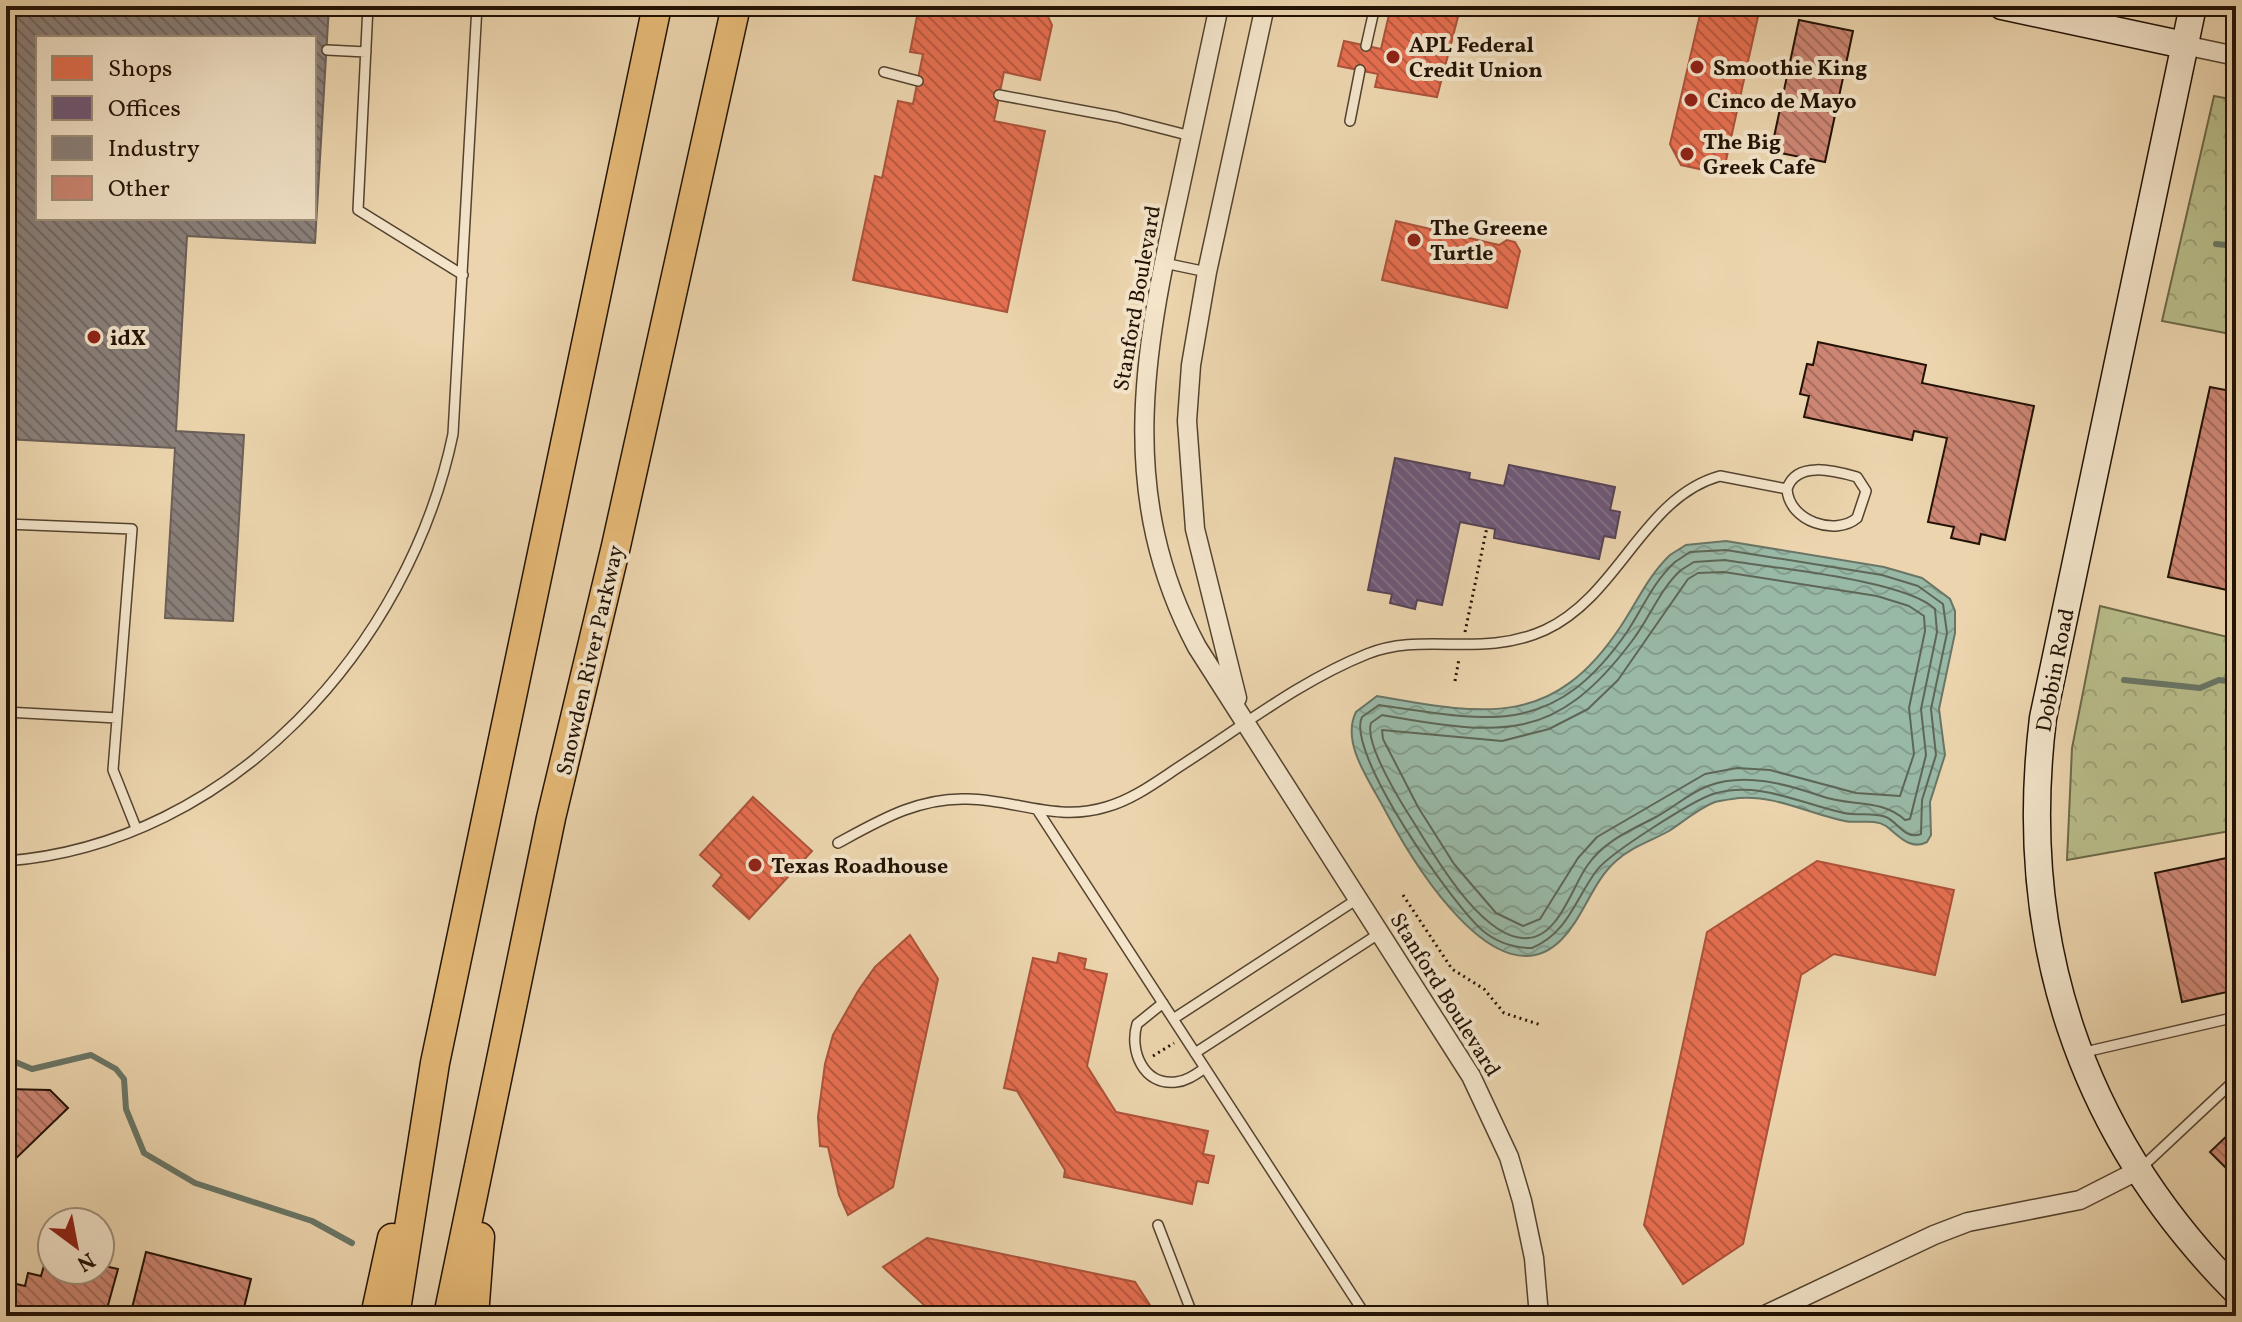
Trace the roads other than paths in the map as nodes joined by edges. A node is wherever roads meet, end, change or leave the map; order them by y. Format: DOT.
graph roads {
  1 [pos="368,6"];
  2 [pos="477,6"];
  3 [pos="657,6"];
  4 [pos="736,6"];
  5 [pos="1219,6"];
  6 [pos="1265,6"];
  7 [pos="1375,6"];
  8 [pos="2002,6"];
  9 [pos="2193,6"];
  10 [pos="2184,45"];
  11 [pos="1366,46"];
  12 [pos="327,50"];
  13 [pos="366,52"];
  14 [pos="2236,56"];
  15 [pos="1360,70"];
  16 [pos="884,72"];
  17 [pos="918,81"];
  18 [pos="999,95"];
  19 [pos="1350,121"];
  20 [pos="1191,136"];
  21 [pos="1163,262"];
  22 [pos="1207,272"];
  23 [pos="463,275"];
  24 [pos="1787,489"];
  25 [pos="6,524"];
  26 [pos="6,712"];
  27 [pos="117,718"];
  28 [pos="1246,723"];
  29 [pos="1038,811"];
  30 [pos="136,828"];
  31 [pos="838,843"];
  32 [pos="6,861"];
  33 [pos="1359,898"];
  34 [pos="1381,932"];
  35 [pos="1163,1003"];
  36 [pos="2236,1017"];
  37 [pos="1173,1019"];
  38 [pos="1195,1053"];
  39 [pos="2078,1054"];
  40 [pos="435,1063"];
  41 [pos="1205,1068"];
  42 [pos="2236,1079"];
  43 [pos="494,1089"];
  44 [pos="2137,1171"];
  45 [pos="1158,1225"];
  46 [pos="2236,1291"];
  47 [pos="375,1316"];
  48 [pos="395,1316"];
  49 [pos="448,1316"];
  50 [pos="474,1316"];
  51 [pos="1193,1316"];
  52 [pos="1366,1316"];
  53 [pos="1539,1316"];
  54 [pos="1763,1316"];
  1 -- 13 [label="lane"];
  2 -- 23 [label="lane"];
  3 -- 40 [label="main road"];
  4 -- 43 [label="main road, Snowden River Parkway"];
  5 -- 20 [label="street, Stanford Boulevard"];
  6 -- 22 [label="street, Stanford Boulevard"];
  7 -- 11 [label="lane"];
  8 -- 10 [label="street"];
  9 -- 10 [label="street, Dobbin Road"];
  10 -- 14 [label="street"];
  10 -- 39 [label="street, Dobbin Road"];
  12 -- 13 [label="lane"];
  13 -- 23 [label="lane"];
  15 -- 19 [label="lane"];
  16 -- 17 [label="lane"];
  18 -- 20 [label="lane"];
  20 -- 21 [label="street, Stanford Boulevard"];
  21 -- 22 [label="lane"];
  21 -- 28 [label="street, Stanford Boulevard"];
  22 -- 28 [label="street, Stanford Boulevard"];
  23 -- 30 [label="lane"];
  24 -- 24 [label="lane"];
  24 -- 28 [label="lane"];
  25 -- 27 [label="lane"];
  26 -- 27 [label="lane"];
  27 -- 30 [label="lane"];
  28 -- 29 [label="lane"];
  28 -- 33 [label="street, Stanford Boulevard"];
  29 -- 31 [label="lane"];
  29 -- 35 [label="lane"];
  30 -- 32 [label="lane"];
  33 -- 34 [label="street, Stanford Boulevard"];
  33 -- 37 [label="lane"];
  34 -- 38 [label="lane"];
  34 -- 53 [label="street, Stanford Boulevard"];
  35 -- 37 [label="lane"];
  35 -- 41 [label="lane"];
  36 -- 39 [label="lane"];
  37 -- 38 [label="lane"];
  38 -- 41 [label="lane"];
  39 -- 44 [label="street, Dobbin Road"];
  40 -- 47 [label="main road"];
  40 -- 48 [label="main road"];
  41 -- 52 [label="lane"];
  42 -- 44 [label="lane"];
  43 -- 49 [label="main road, Snowden River Parkway"];
  43 -- 50 [label="main road"];
  44 -- 46 [label="street, Dobbin Road"];
  44 -- 54 [label="street"];
  45 -- 51 [label="lane"];
}
